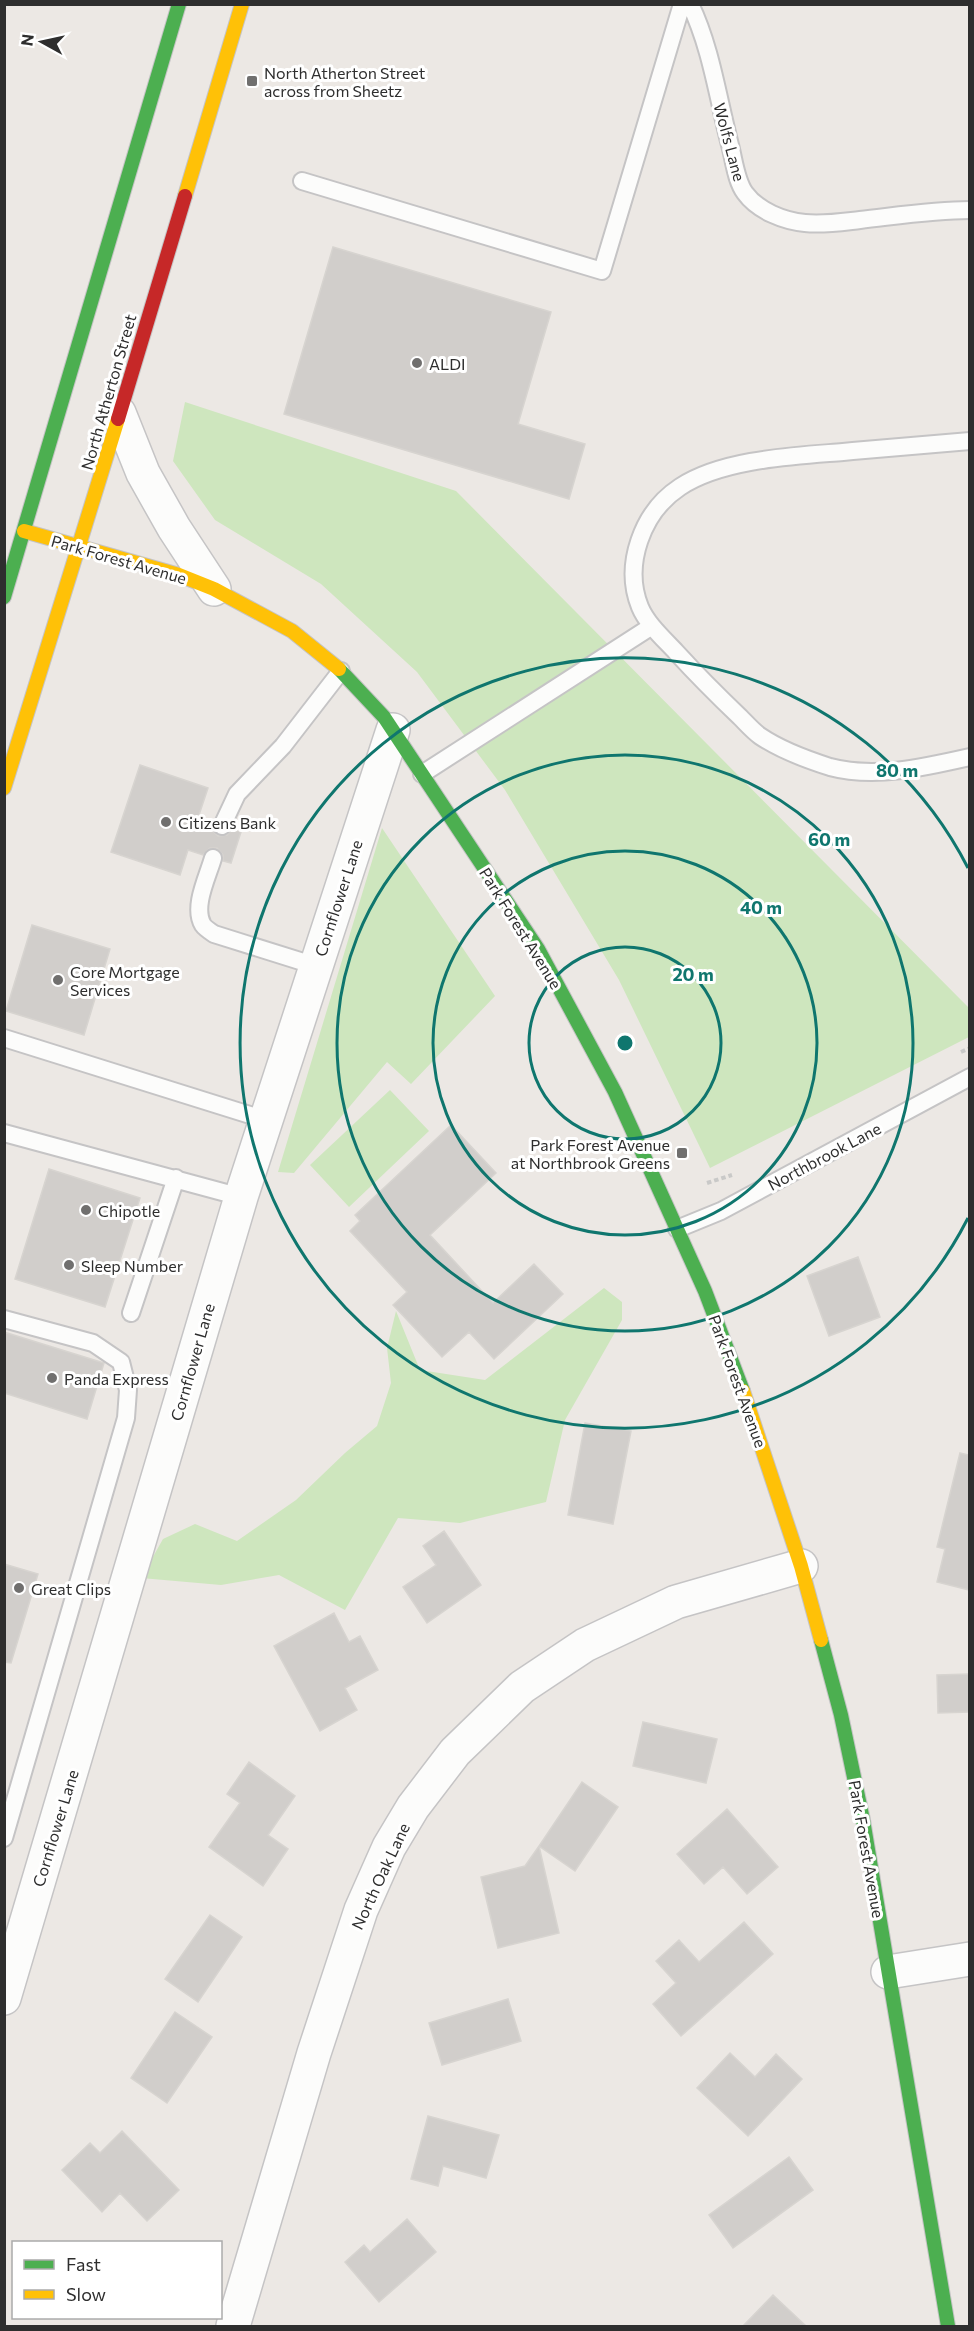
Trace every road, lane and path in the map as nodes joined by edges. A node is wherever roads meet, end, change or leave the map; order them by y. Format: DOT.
graph roads {
  1 [pos="179,4"];
  2 [pos="243,4"];
  3 [pos="682,4"];
  4 [pos="690,4"];
  5 [pos="302,181"];
  6 [pos="969,210"];
  7 [pos="119,413"];
  8 [pos="969,441"];
  9 [pos="24,531"];
  10 [pos="80,546"];
  11 [pos="214,589"];
  12 [pos="4,597"];
  13 [pos="652,626"];
  14 [pos="341,671"];
  15 [pos="393,730"];
  16 [pos="969,757"];
  17 [pos="422,774"];
  18 [pos="4,788"];
  19 [pos="222,826"];
  20 [pos="213,858"];
  21 [pos="316,966"];
  22 [pos="4,1038"];
  23 [pos="969,1077"];
  24 [pos="266,1120"];
  25 [pos="4,1133"];
  26 [pos="176,1178"];
  27 [pos="241,1197"];
  28 [pos="677,1229"];
  29 [pos="131,1313"];
  30 [pos="4,1319"];
  31 [pos="801,1566"];
  32 [pos="4,1838"];
  33 [pos="969,1959"];
  34 [pos="888,1972"];
  35 [pos="4,1998"];
  36 [pos="232,2326"];
  37 [pos="948,2326"];
  1 -- 9 [label="street"];
  2 -- 7 [label="street, North Atherton Street"];
  3 -- 5 [label="lane"];
  4 -- 6 [label="lane, Wolfs Lane"];
  7 -- 10 [label="street, North Atherton Street"];
  7 -- 11 [label="street, Park Forest Avenue"];
  8 -- 13 [label="lane"];
  9 -- 10 [label="street, Park Forest Avenue"];
  9 -- 12 [label="street"];
  10 -- 11 [label="street, Park Forest Avenue"];
  10 -- 18 [label="street, North Atherton Street"];
  11 -- 14 [label="street, Park Forest Avenue"];
  13 -- 16 [label="lane"];
  13 -- 17 [label="lane"];
  14 -- 15 [label="street, Park Forest Avenue"];
  14 -- 19 [label="lane"];
  15 -- 17 [label="street, Park Forest Avenue"];
  15 -- 21 [label="street, Cornflower Lane"];
  17 -- 28 [label="street, Park Forest Avenue"];
  20 -- 21 [label="lane"];
  21 -- 24 [label="street, Cornflower Lane"];
  22 -- 24 [label="lane"];
  23 -- 28 [label="lane, Northbrook Lane"];
  24 -- 27 [label="street, Cornflower Lane"];
  25 -- 26 [label="lane"];
  26 -- 27 [label="lane"];
  26 -- 29 [label="lane"];
  27 -- 35 [label="street, Cornflower Lane"];
  28 -- 31 [label="street, Park Forest Avenue"];
  30 -- 32 [label="lane"];
  31 -- 34 [label="street, Park Forest Avenue"];
  31 -- 36 [label="street, North Oak Lane"];
  33 -- 34 [label="street"];
  34 -- 37 [label="street, Park Forest Avenue"];
}
